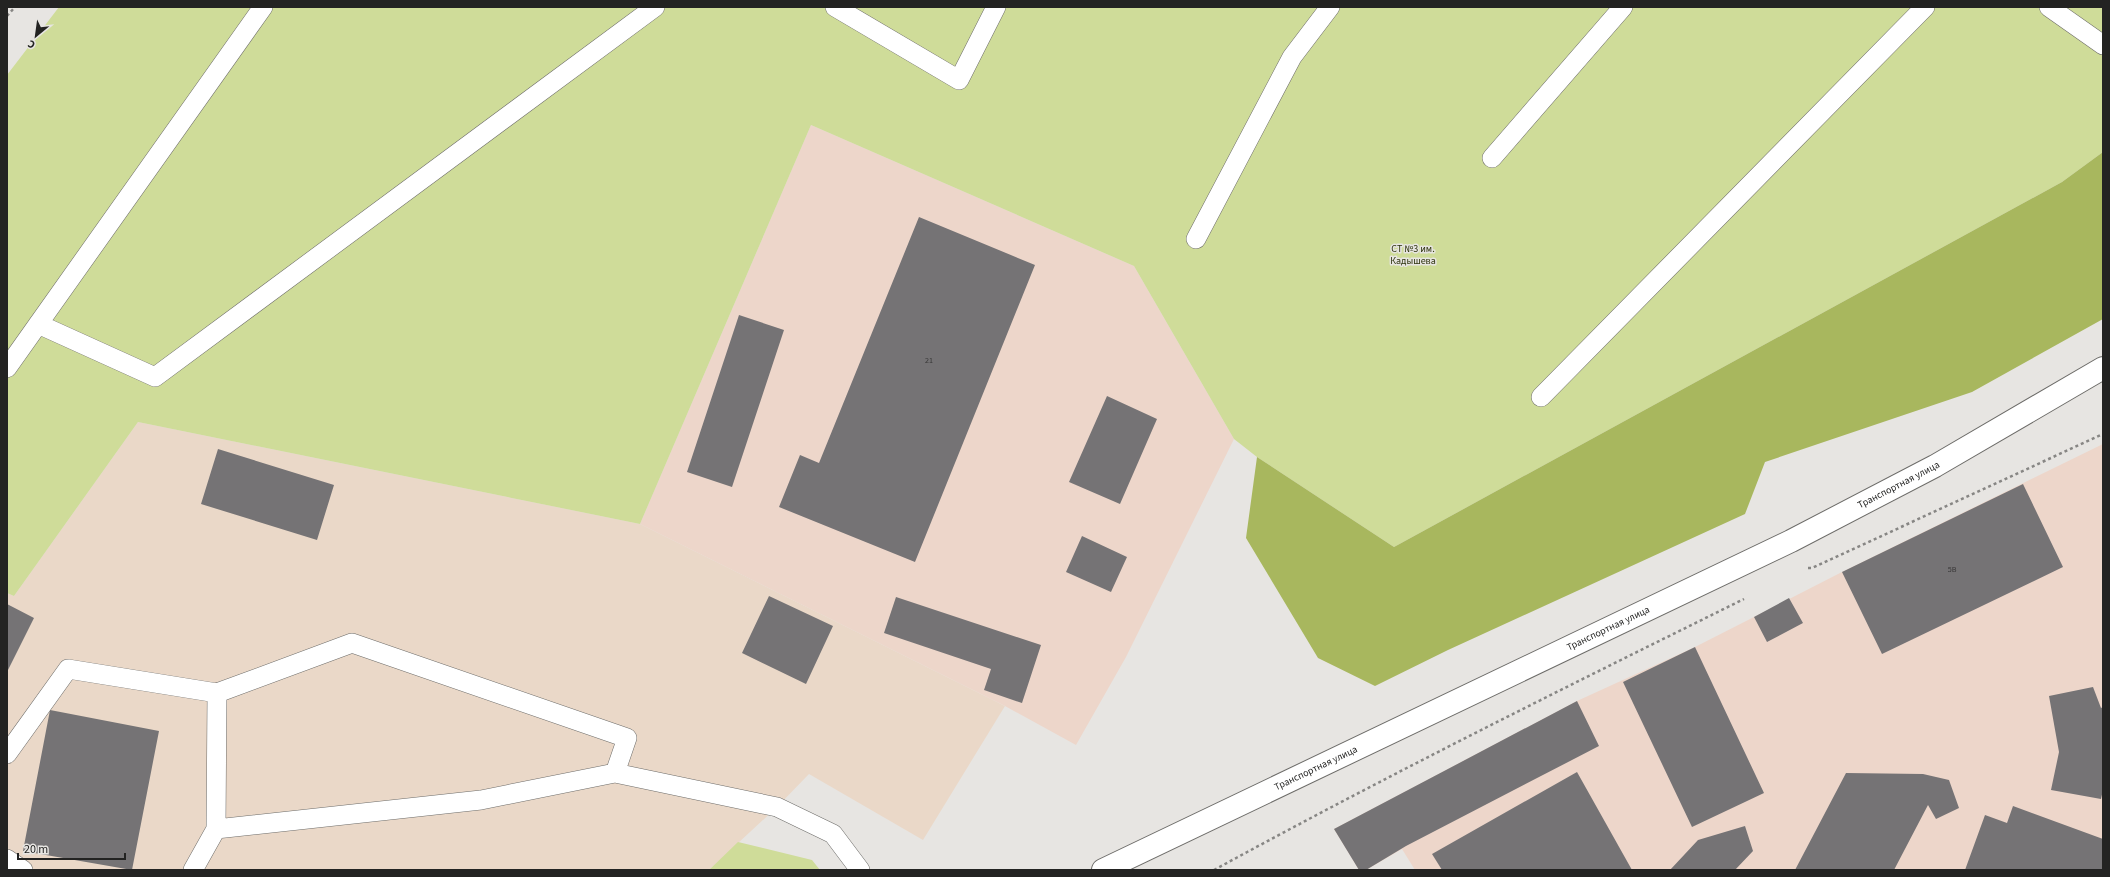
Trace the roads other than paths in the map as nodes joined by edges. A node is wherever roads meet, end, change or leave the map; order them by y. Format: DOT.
graph roads {
  1 [pos="263,7"];
  2 [pos="655,7"];
  3 [pos="835,7"];
  4 [pos="996,7"];
  5 [pos="1330,7"];
  6 [pos="1623,7"];
  7 [pos="1925,7"];
  8 [pos="2049,7"];
  9 [pos="2103,45"];
  10 [pos="1492,158"];
  11 [pos="1196,239"];
  12 [pos="38,324"];
  13 [pos="7,368"];
  14 [pos="2103,368"];
  15 [pos="1541,397"];
  16 [pos="217,693"];
  17 [pos="7,754"];
  18 [pos="615,773"];
  19 [pos="216,829"];
  20 [pos="7,859"];
  21 [pos="23,870"];
  22 [pos="193,870"];
  23 [pos="860,870"];
  24 [pos="1103,870"];
  1 -- 12 [label="lane"];
  2 -- 12 [label="lane"];
  3 -- 4 [label="lane"];
  5 -- 11 [label="lane"];
  6 -- 10 [label="lane"];
  7 -- 15 [label="lane"];
  8 -- 9 [label="lane"];
  12 -- 13 [label="lane"];
  14 -- 24 [label="street, Транспортная улица"];
  16 -- 17 [label="lane"];
  16 -- 18 [label="lane"];
  16 -- 19 [label="lane"];
  18 -- 19 [label="lane"];
  18 -- 23 [label="lane"];
  19 -- 22 [label="lane"];
  20 -- 21 [label="lane"];
}
